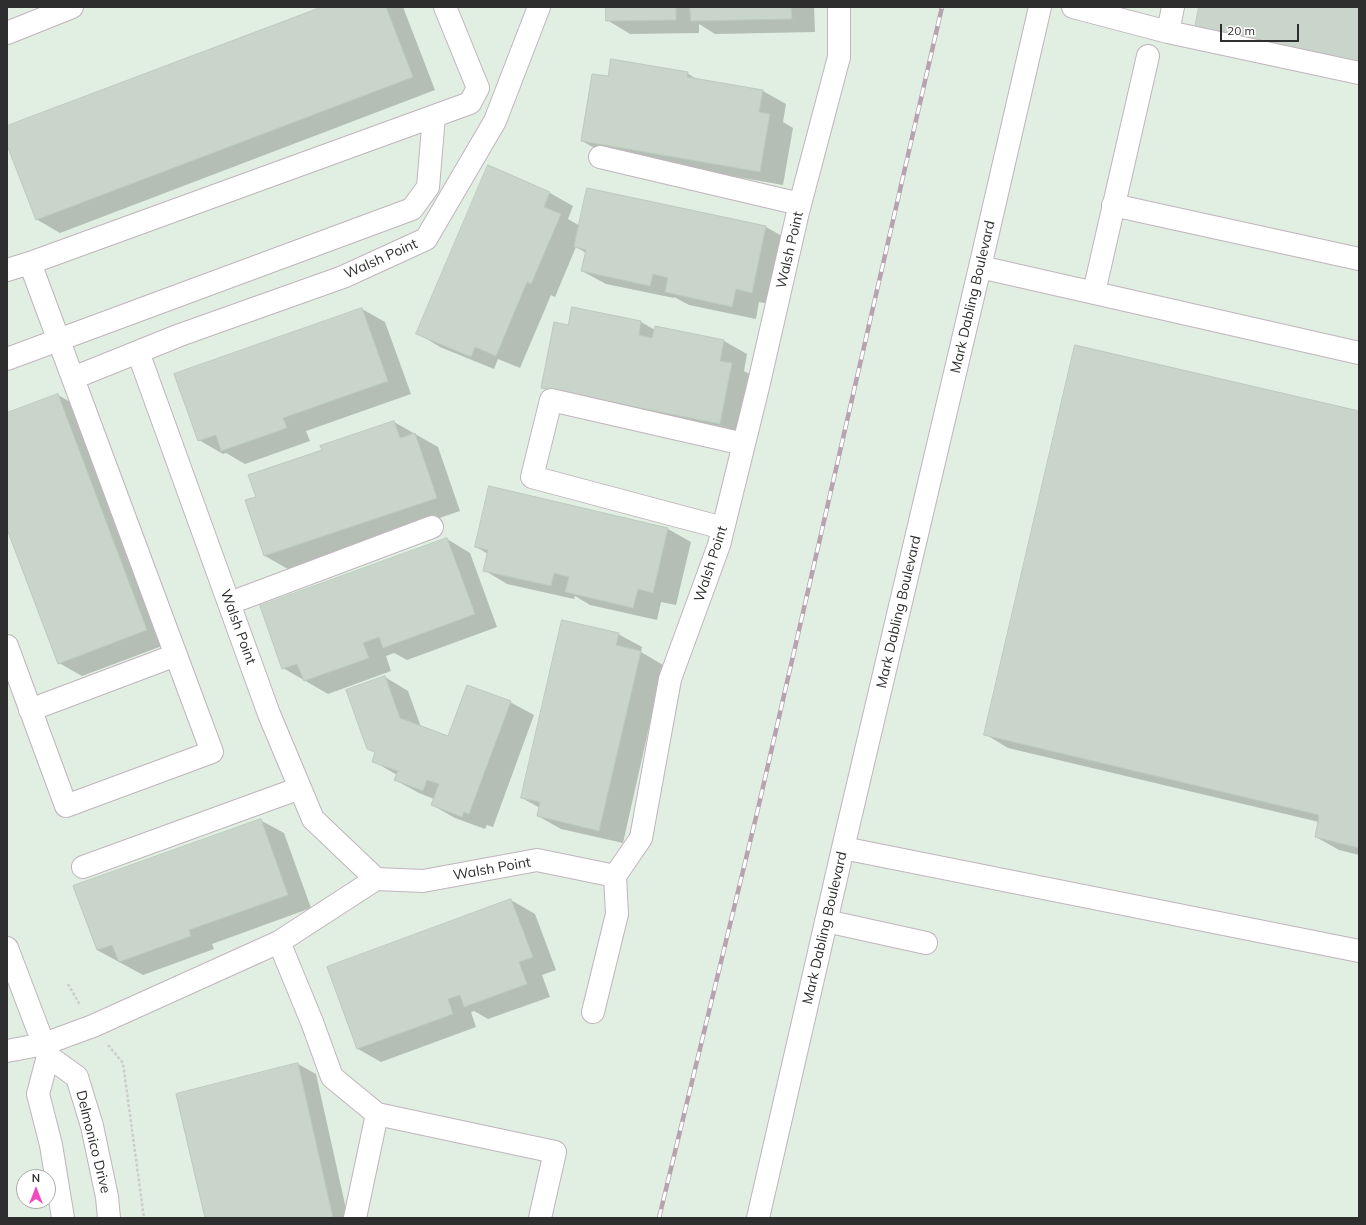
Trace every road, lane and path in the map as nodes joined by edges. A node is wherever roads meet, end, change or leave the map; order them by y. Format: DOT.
graph roads {
  1 [pos="72,7"];
  2 [pos="445,7"];
  3 [pos="539,7"];
  4 [pos="839,7"];
  5 [pos="1040,7"];
  6 [pos="1073,7"];
  7 [pos="1173,7"];
  8 [pos="1168,32"];
  9 [pos="7,33"];
  10 [pos="1148,56"];
  11 [pos="1359,73"];
  12 [pos="434,116"];
  13 [pos="600,157"];
  14 [pos="800,204"];
  15 [pos="1113,205"];
  16 [pos="1359,259"];
  17 [pos="30,263"];
  18 [pos="980,268"];
  19 [pos="7,270"];
  20 [pos="1094,292"];
  21 [pos="59,340"];
  22 [pos="138,352"];
  23 [pos="1359,353"];
  24 [pos="7,359"];
  25 [pos="73,378"];
  26 [pos="744,444"];
  27 [pos="432,527"];
  28 [pos="723,528"];
  29 [pos="230,604"];
  30 [pos="7,646"];
  31 [pos="176,654"];
  32 [pos="30,710"];
  33 [pos="300,788"];
  34 [pos="843,848"];
  35 [pos="83,867"];
  36 [pos="615,876"];
  37 [pos="376,879"];
  38 [pos="826,921"];
  39 [pos="279,942"];
  40 [pos="926,943"];
  41 [pos="7,948"];
  42 [pos="1359,951"];
  43 [pos="68,984"];
  44 [pos="593,1012"];
  45 [pos="93,1026"];
  46 [pos="46,1050"];
  47 [pos="7,1051"];
  48 [pos="377,1114"];
  49 [pos="63,1218"];
  50 [pos="109,1218"];
  51 [pos="144,1218"];
  52 [pos="355,1218"];
  53 [pos="540,1218"];
  54 [pos="758,1218"];
  1 -- 9 [label="street"];
  2 -- 12 [label="street"];
  3 -- 22 [label="street, Walsh Point"];
  4 -- 14 [label="street, Walsh Point"];
  5 -- 18 [label="street, Mark Dabling Boulevard"];
  6 -- 8 [label="street"];
  7 -- 8 [label="street"];
  8 -- 11 [label="street"];
  10 -- 15 [label="street"];
  12 -- 17 [label="street"];
  12 -- 21 [label="street"];
  13 -- 14 [label="street"];
  14 -- 26 [label="street, Walsh Point"];
  15 -- 16 [label="street"];
  15 -- 20 [label="street"];
  17 -- 19 [label="street"];
  17 -- 21 [label="street"];
  18 -- 20 [label="street"];
  18 -- 34 [label="street, Mark Dabling Boulevard"];
  20 -- 23 [label="street"];
  21 -- 24 [label="street"];
  21 -- 25 [label="street"];
  22 -- 25 [label="street, Walsh Point"];
  22 -- 29 [label="street, Walsh Point"];
  25 -- 31 [label="street"];
  26 -- 28 [label="street, Walsh Point"];
  26 -- 28 [label="street"];
  27 -- 29 [label="street"];
  28 -- 36 [label="street, Walsh Point"];
  29 -- 33 [label="street, Walsh Point"];
  30 -- 32 [label="street"];
  31 -- 32 [label="street"];
  31 -- 32 [label="street"];
  33 -- 35 [label="street"];
  33 -- 37 [label="street, Walsh Point"];
  34 -- 38 [label="street, Mark Dabling Boulevard"];
  34 -- 42 [label="street"];
  36 -- 37 [label="street, Walsh Point"];
  36 -- 44 [label="street"];
  37 -- 39 [label="street"];
  38 -- 40 [label="street"];
  38 -- 54 [label="street, Mark Dabling Boulevard"];
  39 -- 45 [label="street"];
  39 -- 48 [label="street"];
  41 -- 46 [label="street"];
  43 -- 45 [label="path"];
  45 -- 46 [label="street"];
  45 -- 51 [label="path"];
  46 -- 47 [label="street"];
  46 -- 49 [label="street"];
  46 -- 50 [label="street, Delmonico Drive"];
  48 -- 52 [label="street"];
  48 -- 53 [label="street"];
}
